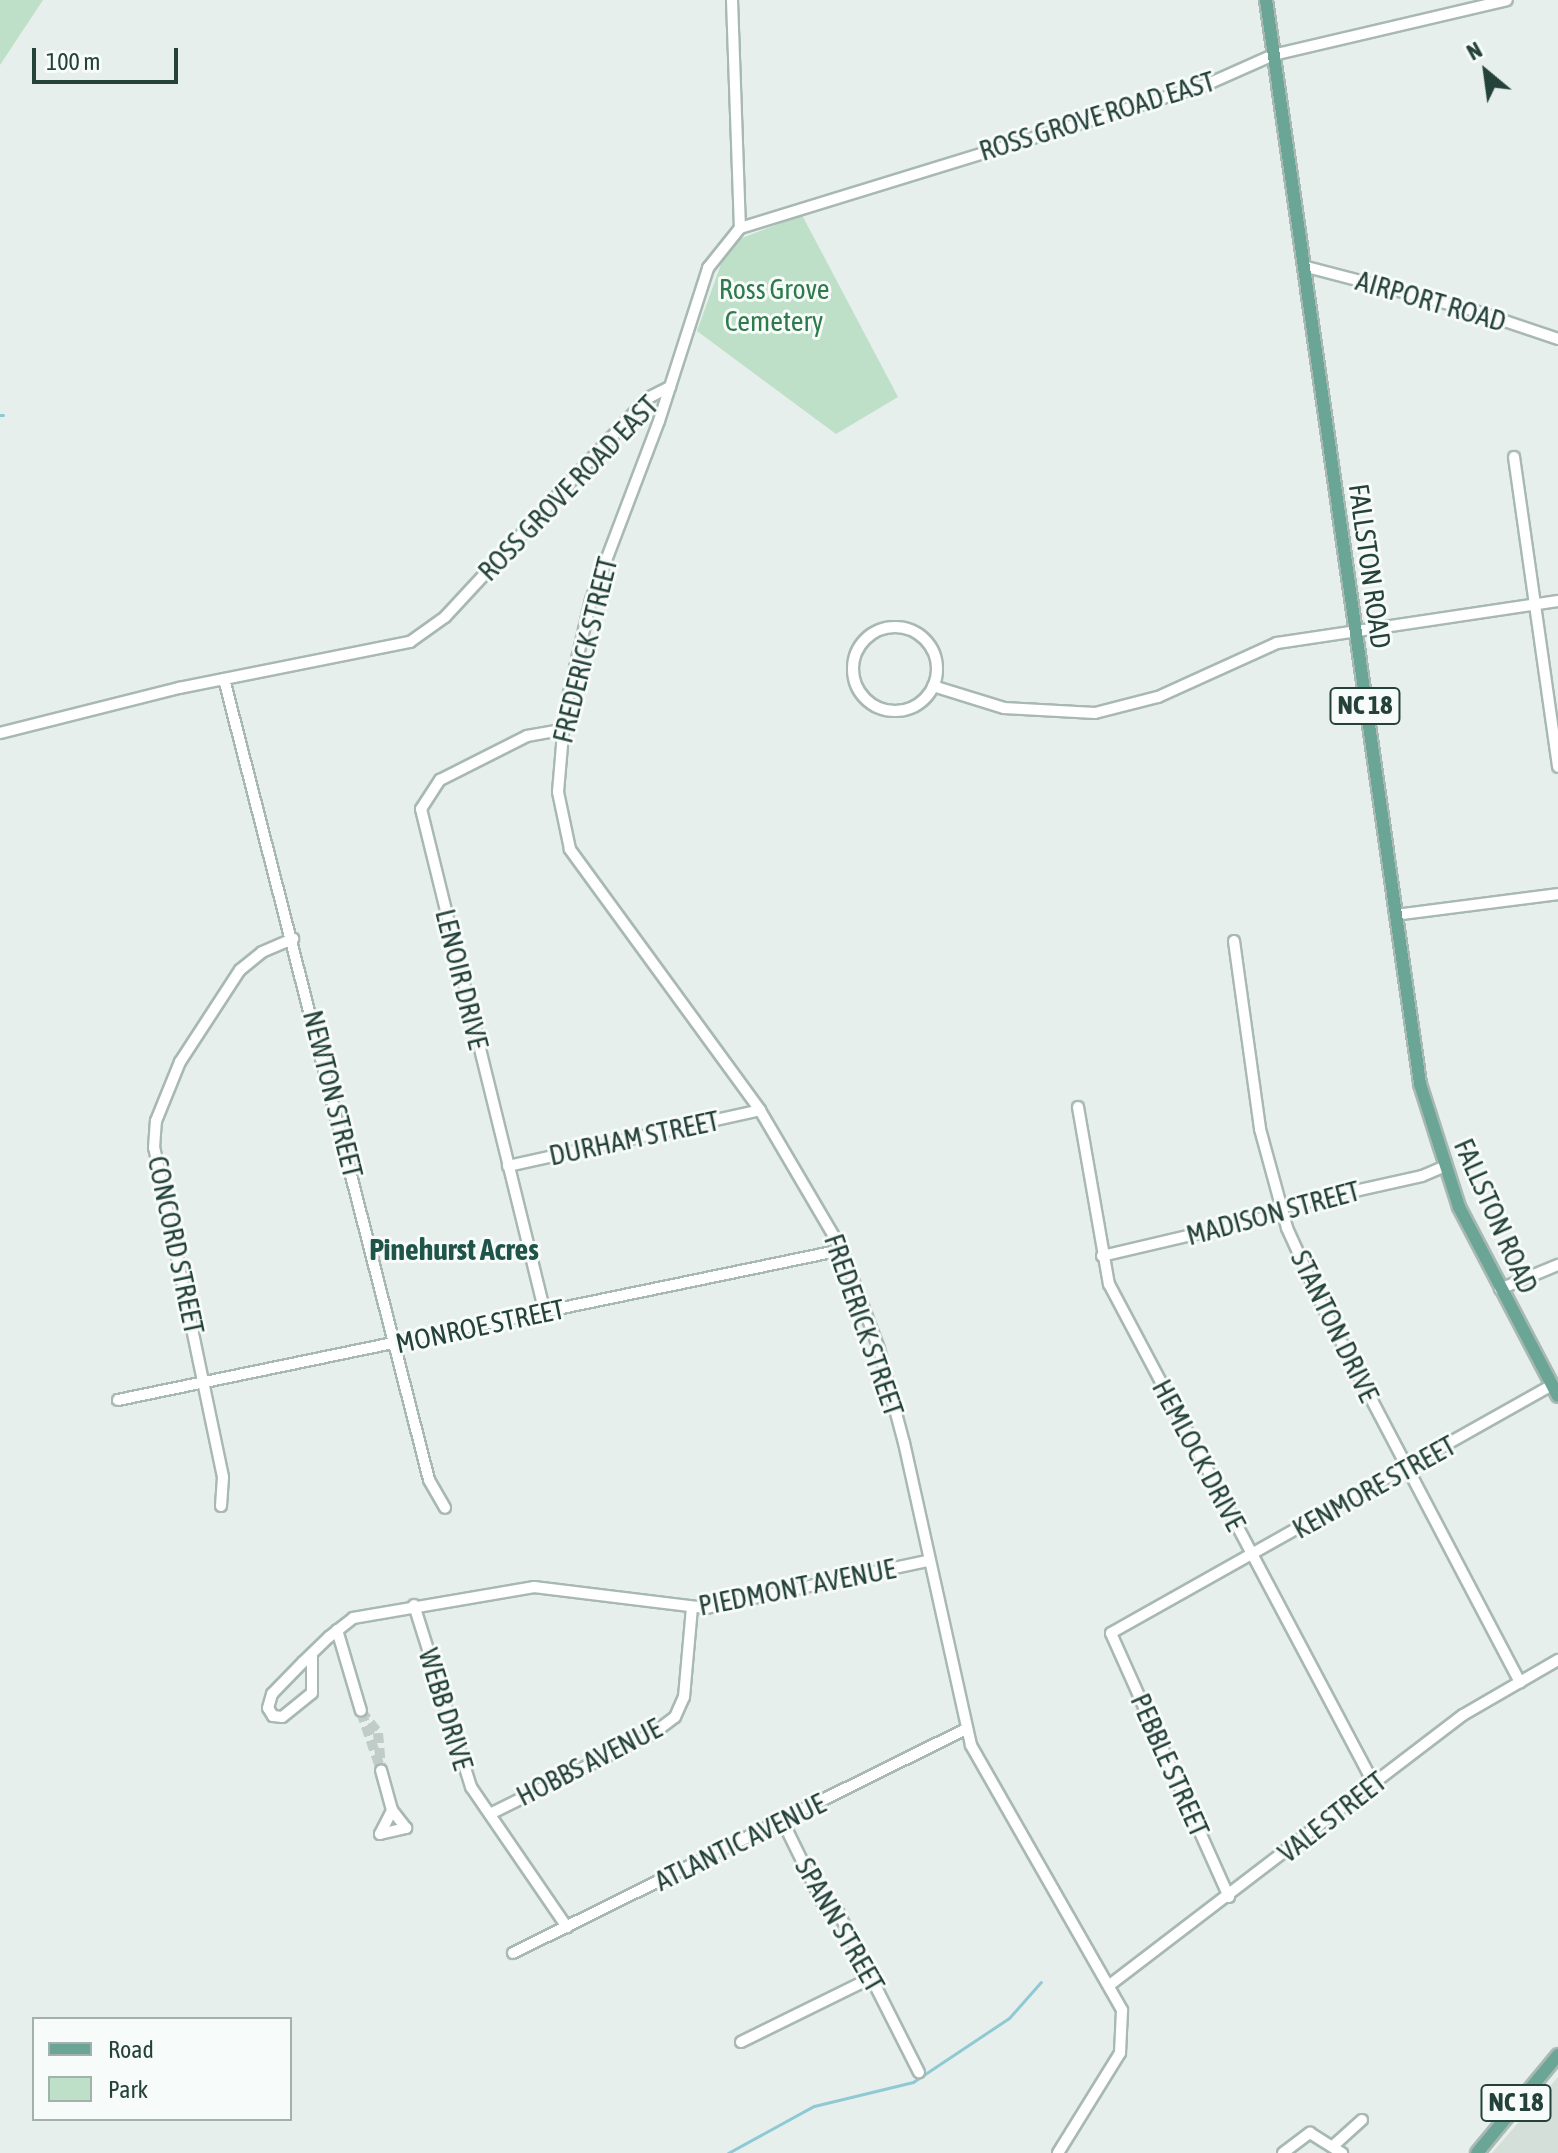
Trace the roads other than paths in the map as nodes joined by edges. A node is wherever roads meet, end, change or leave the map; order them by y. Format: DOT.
graph roads {
  1 [pos="732,0"];
  2 [pos="1266,0"];
  3 [pos="1507,0"];
  4 [pos="1273,55"];
  5 [pos="740,228"];
  6 [pos="1303,266"];
  7 [pos="1558,339"];
  8 [pos="670,387"];
  9 [pos="1514,457"];
  10 [pos="1558,601"];
  11 [pos="1535,604"];
  12 [pos="1354,629"];
  13 [pos="224,679"];
  14 [pos="933,686"];
  15 [pos="561,730"];
  16 [pos="0,733"];
  17 [pos="1558,767"];
  18 [pos="1558,894"];
  19 [pos="1395,915"];
  20 [pos="293,939"];
  21 [pos="1234,941"];
  22 [pos="1078,1107"];
  23 [pos="760,1110"];
  24 [pos="508,1166"];
  25 [pos="1443,1167"];
  26 [pos="1283,1207"];
  27 [pos="842,1250"];
  28 [pos="1102,1256"];
  29 [pos="1558,1265"];
  30 [pos="1500,1289"];
  31 [pos="545,1313"];
  32 [pos="397,1344"];
  33 [pos="205,1382"];
  34 [pos="1555,1391"];
  35 [pos="118,1400"];
  36 [pos="1408,1469"];
  37 [pos="221,1506"];
  38 [pos="445,1508"];
  39 [pos="1252,1555"];
  40 [pos="928,1561"];
  41 [pos="414,1605"];
  42 [pos="692,1608"];
  43 [pos="337,1630"];
  44 [pos="1111,1633"];
  45 [pos="312,1654"];
  46 [pos="1558,1660"];
  47 [pos="1520,1682"];
  48 [pos="361,1711"];
  49 [pos="966,1729"];
  50 [pos="381,1770"];
  51 [pos="1374,1784"];
  52 [pos="392,1810"];
  53 [pos="490,1814"];
  54 [pos="783,1822"];
  55 [pos="1229,1897"];
  56 [pos="567,1927"];
  57 [pos="513,1953"];
  58 [pos="871,1978"];
  59 [pos="1111,1984"];
  60 [pos="741,2042"];
  61 [pos="1558,2055"];
  62 [pos="919,2072"];
  63 [pos="1362,2120"];
  64 [pos="1337,2149"];
  65 [pos="1058,2153"];
  66 [pos="1283,2153"];
  67 [pos="1477,2153"];
  1 -- 5 [label="street"];
  2 -- 4 [label="main road, FALLSTON ROAD / NC 18"];
  3 -- 4 [label="street, ROSS GROVE ROAD EAST"];
  4 -- 5 [label="street, ROSS GROVE ROAD EAST"];
  4 -- 6 [label="main road, FALLSTON ROAD / NC 18"];
  5 -- 8 [label="street, ROSS GROVE ROAD EAST"];
  6 -- 7 [label="street, AIRPORT ROAD"];
  6 -- 12 [label="main road, FALLSTON ROAD / NC 18"];
  8 -- 13 [label="street, ROSS GROVE ROAD EAST"];
  8 -- 15 [label="street, FREDERICK STREET"];
  9 -- 11 [label="street"];
  10 -- 11 [label="street"];
  11 -- 12 [label="street"];
  11 -- 17 [label="street"];
  12 -- 14 [label="street"];
  12 -- 19 [label="main road, FALLSTON ROAD / NC 18"];
  13 -- 16 [label="street, ROSS GROVE ROAD EAST"];
  13 -- 20 [label="street, NEWTON STREET"];
  14 -- 14 [label="street"];
  15 -- 23 [label="street, FREDERICK STREET"];
  15 -- 24 [label="street, LENOIR DRIVE"];
  18 -- 19 [label="street"];
  19 -- 25 [label="main road, FALLSTON ROAD / NC 18"];
  20 -- 32 [label="street, NEWTON STREET"];
  20 -- 33 [label="street, CONCORD STREET"];
  21 -- 26 [label="street, STANTON DRIVE"];
  22 -- 28 [label="street, HEMLOCK DRIVE"];
  23 -- 24 [label="street, DURHAM STREET"];
  23 -- 27 [label="street, FREDERICK STREET"];
  24 -- 31 [label="street, LENOIR DRIVE"];
  25 -- 26 [label="street, MADISON STREET"];
  25 -- 30 [label="main road, FALLSTON ROAD / NC 18"];
  26 -- 28 [label="street, MADISON STREET"];
  26 -- 36 [label="street, STANTON DRIVE"];
  27 -- 31 [label="street, MONROE STREET"];
  27 -- 40 [label="street, FREDERICK STREET"];
  28 -- 39 [label="street, HEMLOCK DRIVE"];
  29 -- 30 [label="street"];
  30 -- 34 [label="main road, FALLSTON ROAD / NC 18"];
  31 -- 32 [label="street, MONROE STREET"];
  32 -- 33 [label="street, MONROE STREET"];
  32 -- 38 [label="street, NEWTON STREET"];
  33 -- 35 [label="street, MONROE STREET"];
  33 -- 37 [label="street, CONCORD STREET"];
  34 -- 36 [label="street, KENMORE STREET"];
  36 -- 39 [label="street, KENMORE STREET"];
  36 -- 47 [label="street, STANTON DRIVE"];
  39 -- 44 [label="street, KENMORE STREET"];
  39 -- 51 [label="street, HEMLOCK DRIVE"];
  40 -- 42 [label="street, PIEDMONT AVENUE"];
  40 -- 49 [label="street, FREDERICK STREET"];
  41 -- 42 [label="street, PIEDMONT AVENUE"];
  41 -- 43 [label="street, PIEDMONT AVENUE"];
  41 -- 53 [label="street, WEBB DRIVE"];
  42 -- 53 [label="street, HOBBS AVENUE"];
  43 -- 45 [label="street, PIEDMONT AVENUE"];
  43 -- 48 [label="street"];
  44 -- 55 [label="street, PEBBLE STREET"];
  45 -- 45 [label="street, PIEDMONT AVENUE"];
  46 -- 47 [label="street, VALE STREET"];
  47 -- 51 [label="street, VALE STREET"];
  49 -- 54 [label="street, ATLANTIC AVENUE"];
  49 -- 59 [label="street, FREDERICK STREET"];
  50 -- 52 [label="street"];
  51 -- 55 [label="street, VALE STREET"];
  53 -- 56 [label="street, WEBB DRIVE"];
  54 -- 56 [label="street, ATLANTIC AVENUE"];
  54 -- 58 [label="street, SPANN STREET"];
  55 -- 59 [label="street, VALE STREET"];
  56 -- 57 [label="street, ATLANTIC AVENUE"];
  58 -- 60 [label="street"];
  58 -- 62 [label="street, SPANN STREET"];
  59 -- 65 [label="street, FREDERICK STREET"];
  61 -- 67 [label="main road, NC 18"];
  63 -- 64 [label="street"];
  64 -- 66 [label="street"];
}
